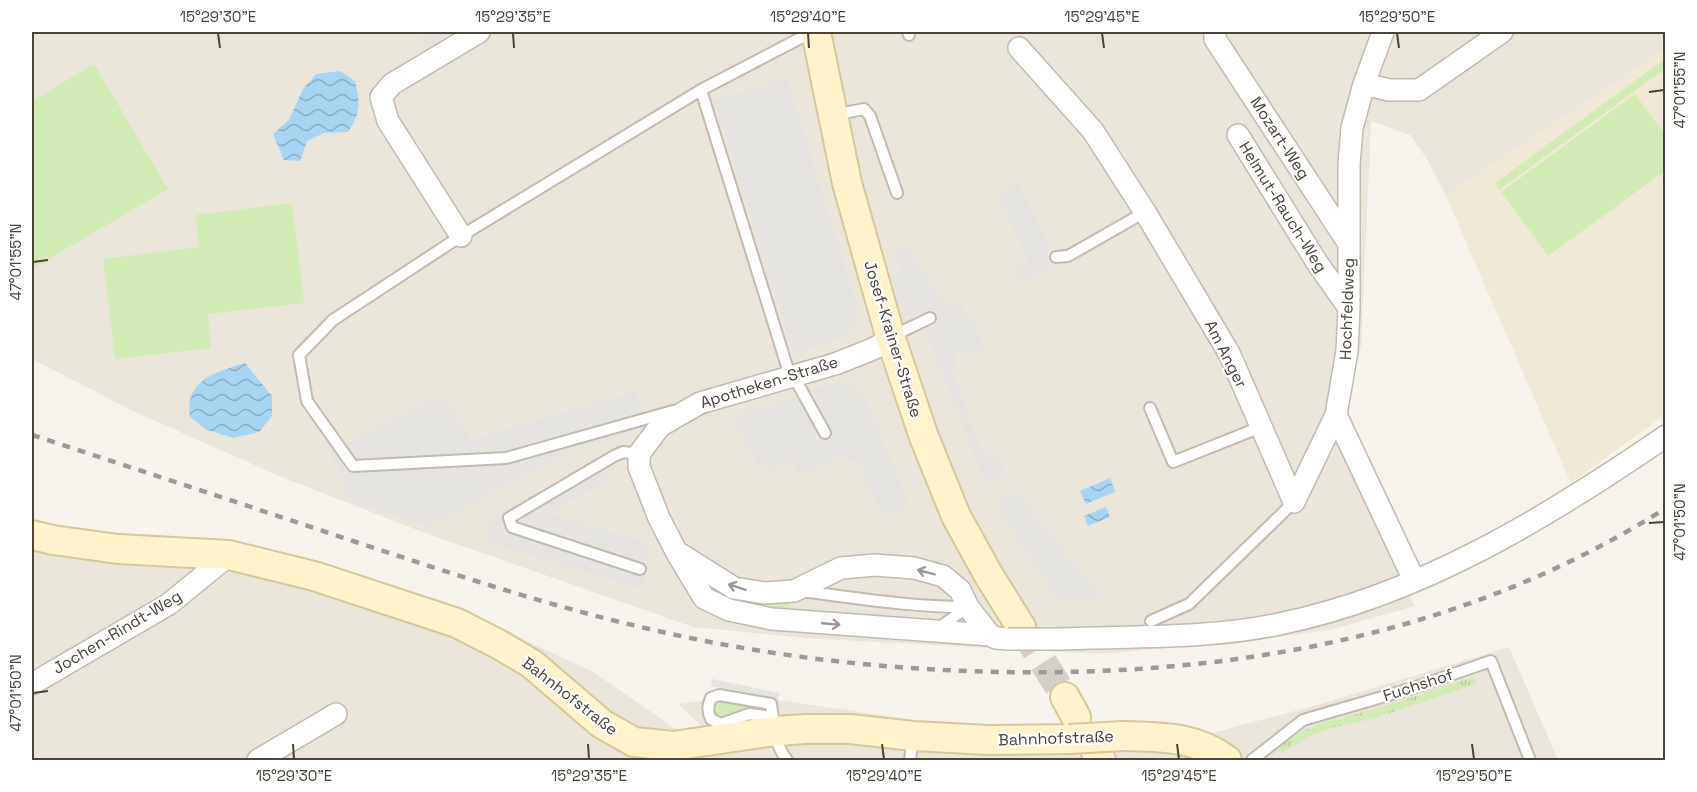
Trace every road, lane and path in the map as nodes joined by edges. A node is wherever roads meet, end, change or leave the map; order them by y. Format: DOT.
graph roads {
  1 [pos="479,32"];
  2 [pos="814,32"];
  3 [pos="1215,32"];
  4 [pos="1383,32"];
  5 [pos="1502,32"];
  6 [pos="1019,48"];
  7 [pos="1364,84"];
  8 [pos="701,90"];
  9 [pos="833,115"];
  10 [pos="1238,135"];
  11 [pos="897,193"];
  12 [pos="1145,212"];
  13 [pos="461,236"];
  14 [pos="1349,244"];
  15 [pos="1056,257"];
  16 [pos="1350,308"];
  17 [pos="930,318"];
  18 [pos="891,339"];
  19 [pos="789,376"];
  20 [pos="700,403"];
  21 [pos="1150,408"];
  22 [pos="1335,415"];
  23 [pos="1262,427"];
  24 [pos="825,433"];
  25 [pos="1665,436"];
  26 [pos="639,454"];
  27 [pos="1294,502"];
  28 [pos="32,535"];
  29 [pos="677,553"];
  30 [pos="229,555"];
  31 [pos="640,569"];
  32 [pos="1414,580"];
  33 [pos="794,591"];
  34 [pos="969,607"];
  35 [pos="796,621"];
  36 [pos="1151,621"];
  37 [pos="934,631"];
  38 [pos="1006,634"];
  39 [pos="32,684"];
  40 [pos="336,714"];
  41 [pos="774,724"];
  42 [pos="1081,733"];
  43 [pos="911,748"];
  44 [pos="632,752"];
  45 [pos="258,760"];
  46 [pos="787,760"];
  47 [pos="1227,760"];
  48 [pos="1252,760"];
  49 [pos="1530,760"];
  1 -- 13 [label="street"];
  2 -- 8 [label="lane"];
  2 -- 9 [label="street, Josef-Krainer-Straße"];
  3 -- 14 [label="street, Mozart-Weg"];
  4 -- 7 [label="street, Hochfeldweg"];
  5 -- 7 [label="street"];
  6 -- 12 [label="street, Am Anger"];
  7 -- 14 [label="street, Hochfeldweg"];
  8 -- 13 [label="lane"];
  8 -- 19 [label="lane"];
  9 -- 11 [label="lane"];
  9 -- 18 [label="street, Josef-Krainer-Straße"];
  10 -- 16 [label="street, Helmut-Rauch-Weg"];
  12 -- 15 [label="lane"];
  12 -- 23 [label="street, Am Anger"];
  13 -- 20 [label="lane, Apotheken-Straße"];
  14 -- 16 [label="street, Hochfeldweg"];
  16 -- 22 [label="street, Hochfeldweg"];
  17 -- 18 [label="lane"];
  18 -- 19 [label="street, Apotheken-Straße"];
  18 -- 38 [label="street, Josef-Krainer-Straße"];
  19 -- 20 [label="street, Apotheken-Straße"];
  19 -- 24 [label="lane"];
  20 -- 26 [label="street"];
  21 -- 23 [label="lane"];
  22 -- 27 [label="street, Hochfeldweg"];
  22 -- 32 [label="street"];
  23 -- 27 [label="street, Am Anger"];
  25 -- 32 [label="street"];
  26 -- 29 [label="street"];
  26 -- 31 [label="lane"];
  27 -- 36 [label="lane, Hochfeldweg"];
  28 -- 30 [label="street, Bahnhofstraße"];
  33 -- 29 [label="street, one-way"];
  29 -- 35 [label="street"];
  30 -- 39 [label="street, Jochen-Rindt-Weg"];
  30 -- 44 [label="street, Bahnhofstraße"];
  32 -- 38 [label="street, bridge"];
  33 -- 34 [label="lane"];
  34 -- 33 [label="street, one-way"];
  33 -- 35 [label="street"];
  34 -- 37 [label="lane"];
  34 -- 38 [label="street"];
  35 -- 37 [label="street, one-way"];
  37 -- 38 [label="street"];
  40 -- 45 [label="street"];
  41 -- 41 [label="lane"];
  41 -- 43 [label="street, Bahnhofstraße"];
  41 -- 44 [label="street, Bahnhofstraße"];
  41 -- 46 [label="lane"];
  42 -- 43 [label="street, Bahnhofstraße"];
  42 -- 47 [label="street, Bahnhofstraße, bridge"];
  48 -- 49 [label="lane, Fuchshof"];
}
